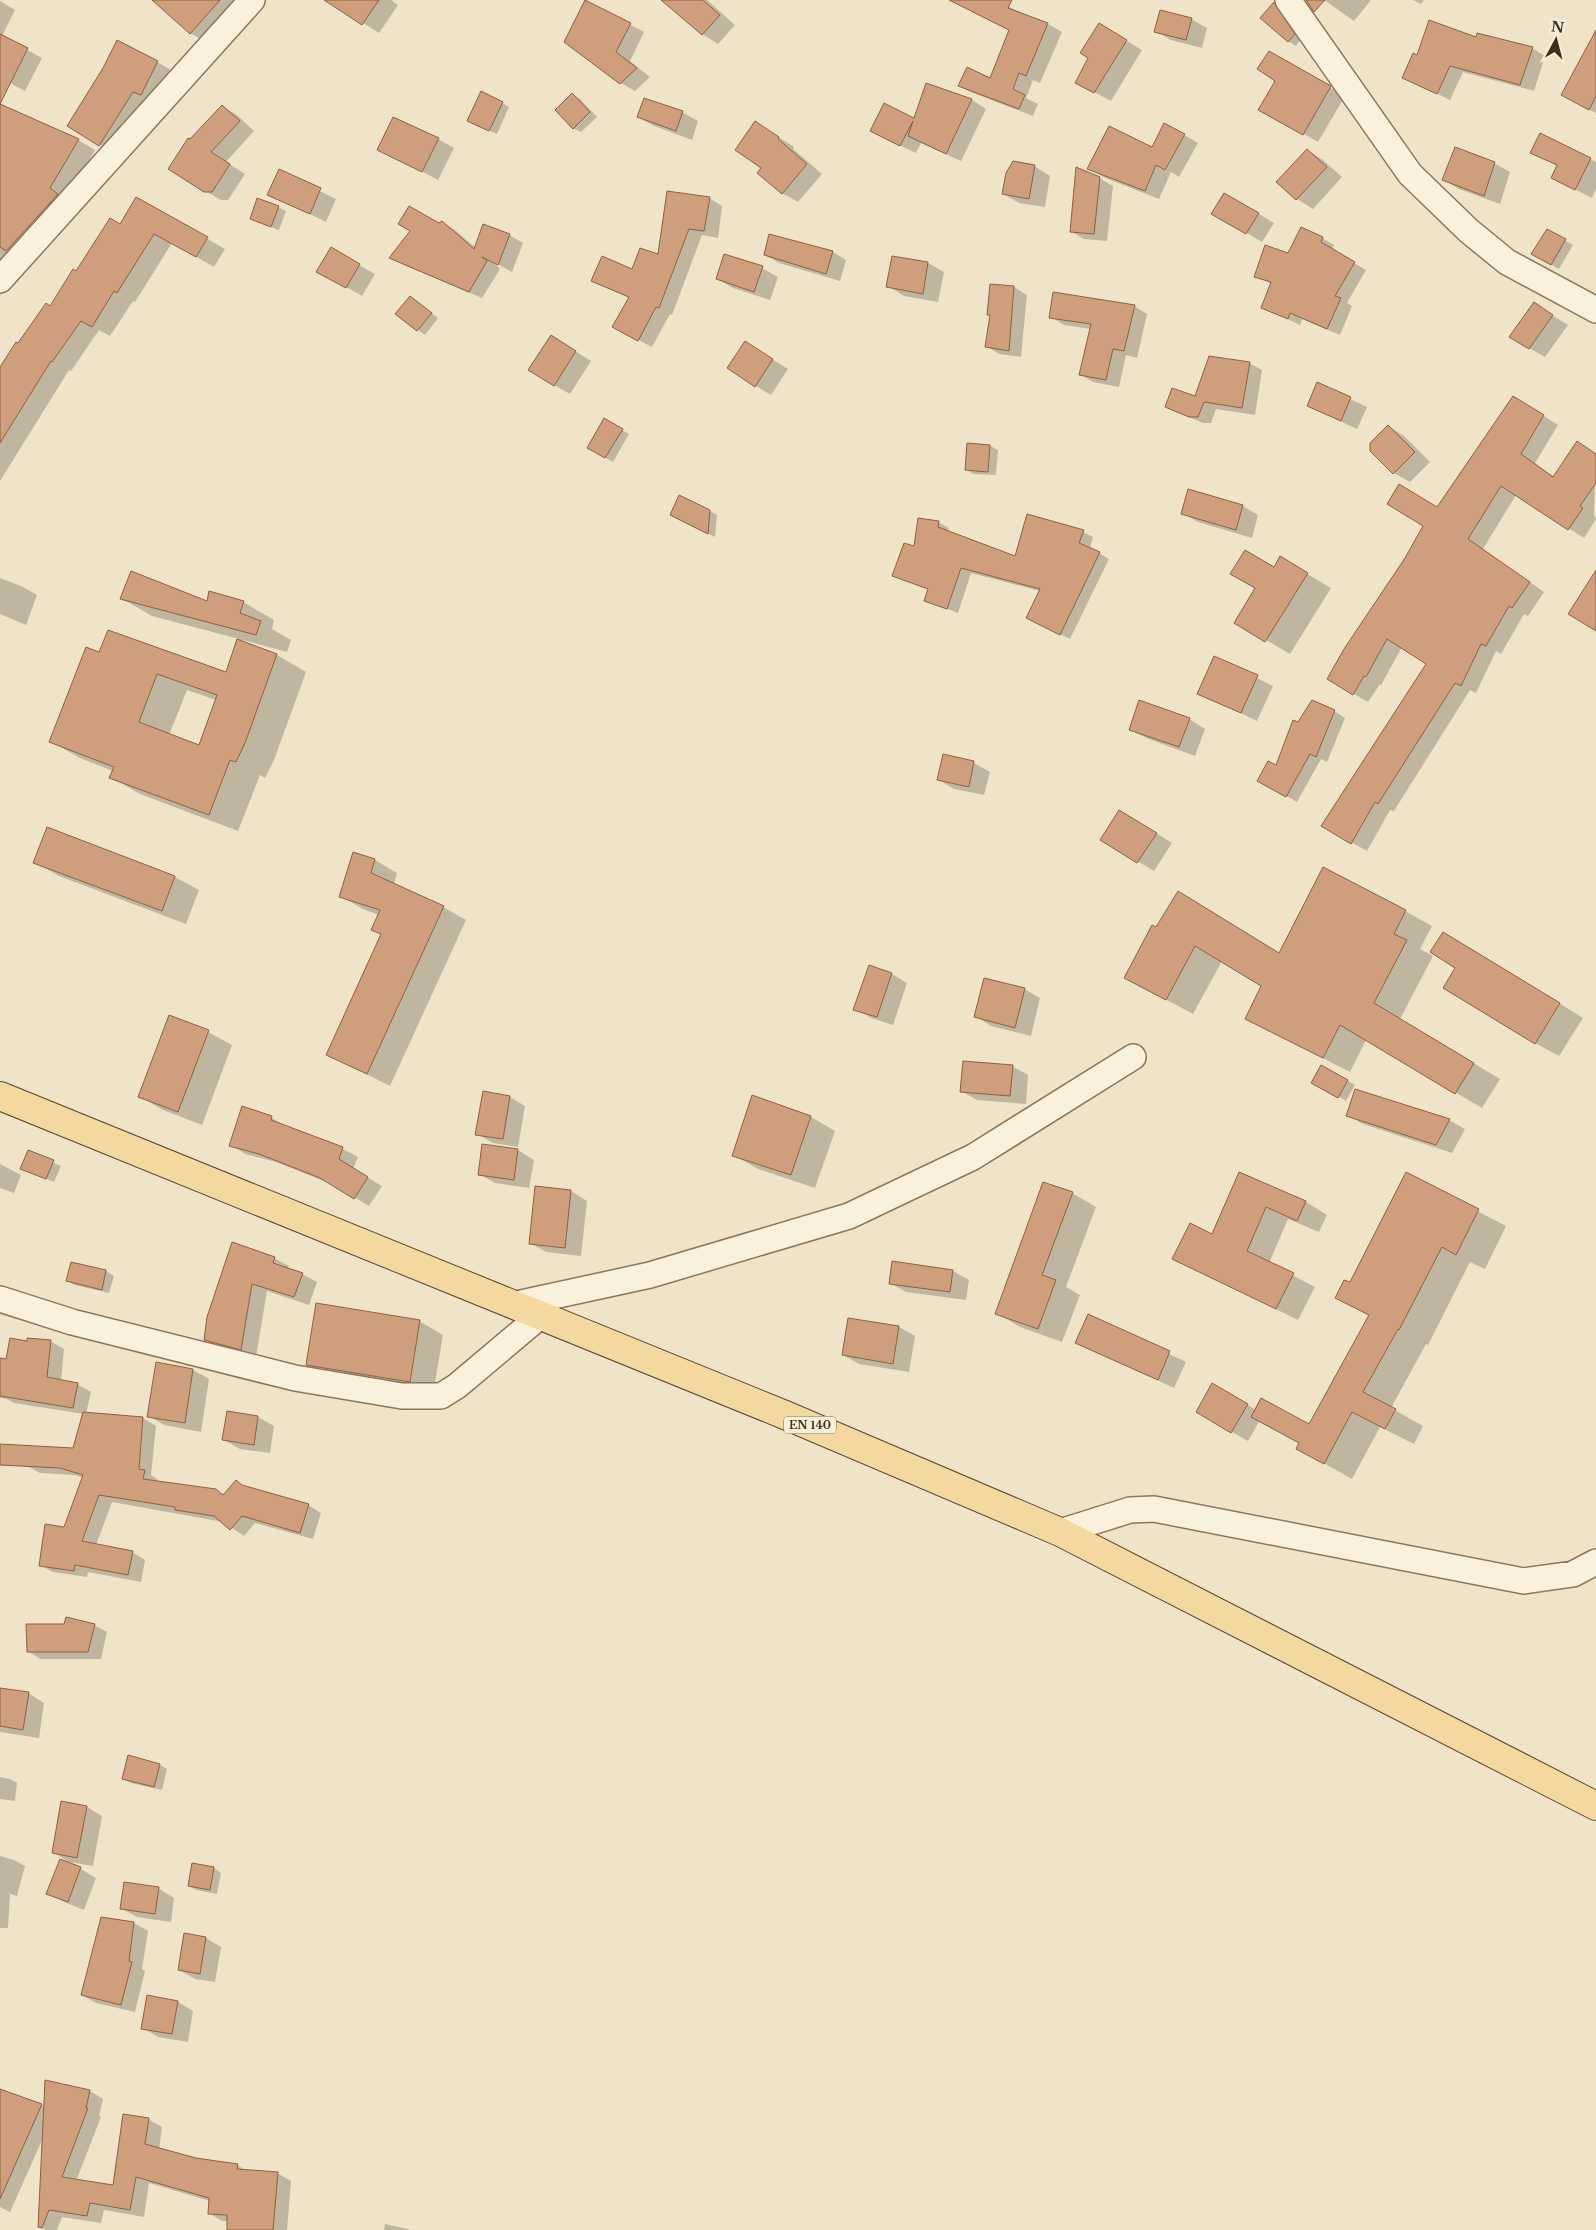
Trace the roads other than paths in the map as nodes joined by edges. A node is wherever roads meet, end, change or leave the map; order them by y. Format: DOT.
graph roads {
  1 [pos="252,0"];
  2 [pos="1288,0"];
  3 [pos="0,280"];
  4 [pos="1596,310"];
  5 [pos="1133,1057"];
  6 [pos="0,1096"];
  7 [pos="0,1299"];
  8 [pos="512,1305"];
  9 [pos="540,1316"];
  10 [pos="1060,1532"];
  11 [pos="1596,1562"];
  12 [pos="1596,1806"];
  1 -- 3 [label="street"];
  2 -- 4 [label="street"];
  5 -- 8 [label="street"];
  6 -- 8 [label="main road, EN 140"];
  7 -- 9 [label="street"];
  8 -- 9 [label="main road, EN 140"];
  9 -- 10 [label="main road, EN 140"];
  10 -- 11 [label="street"];
  10 -- 12 [label="main road, EN 140"];
}
